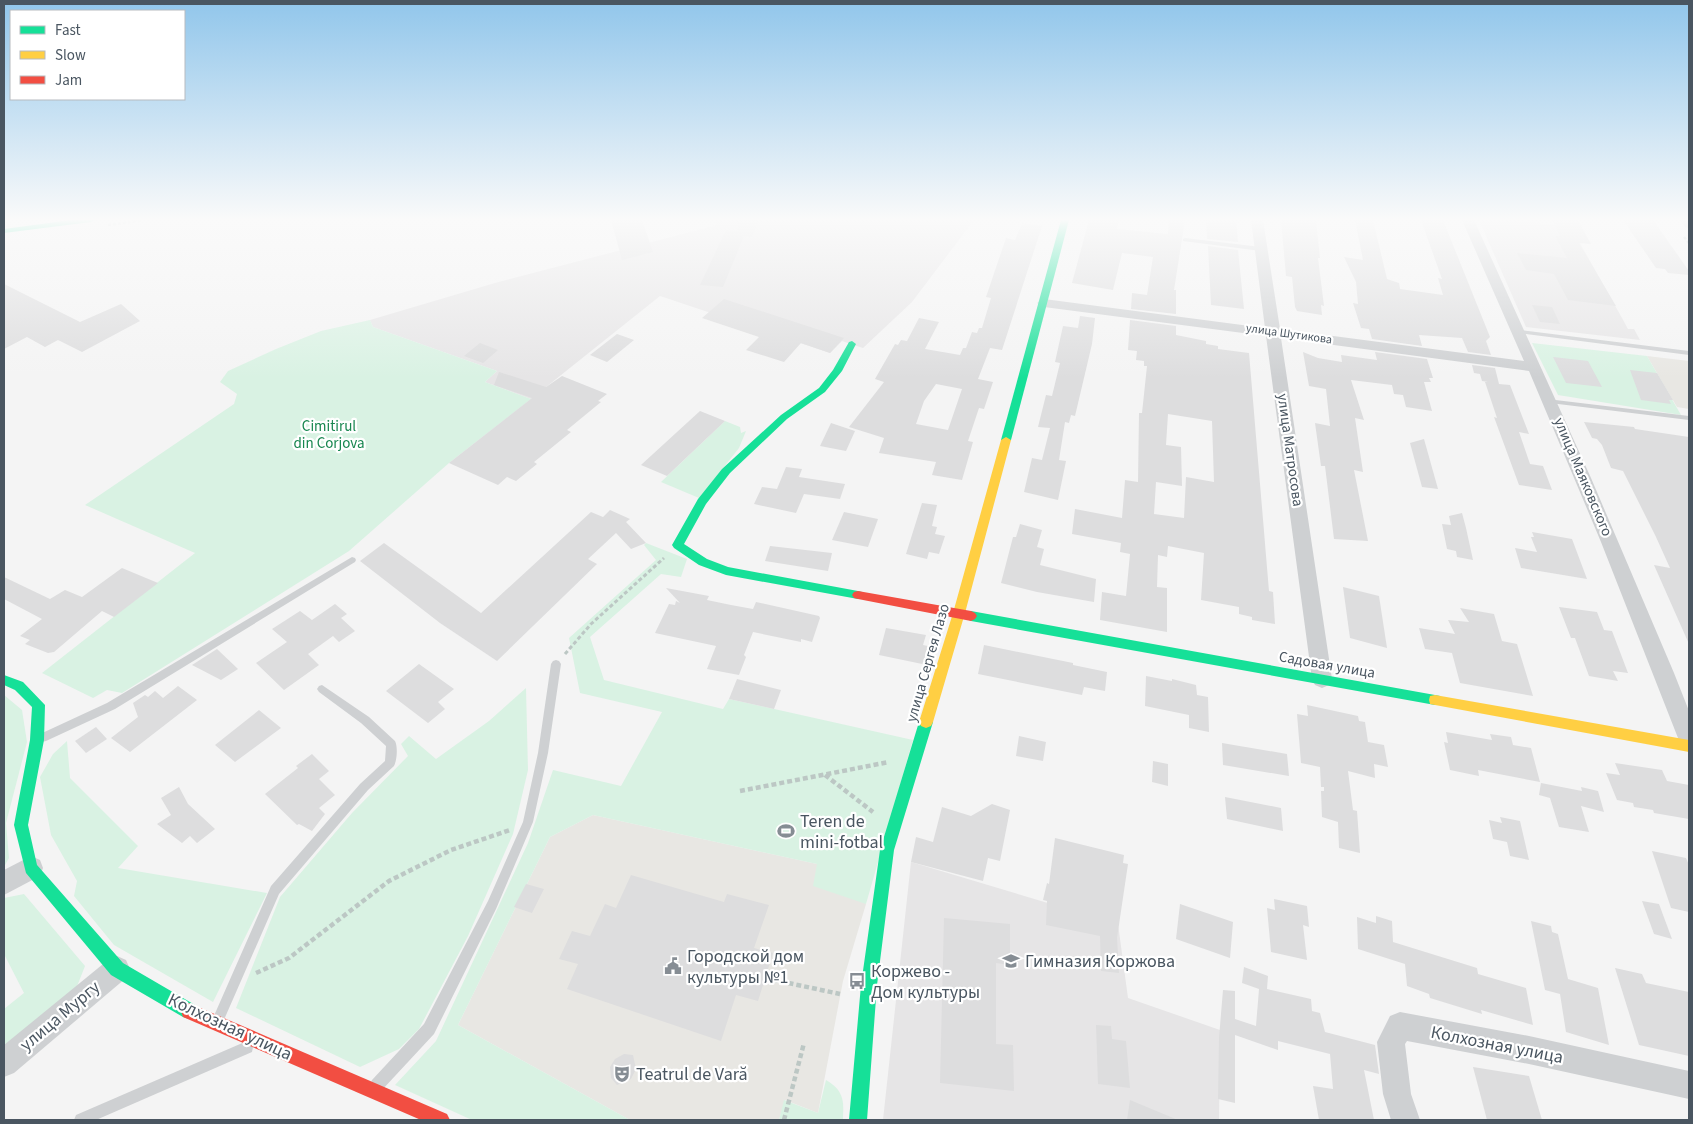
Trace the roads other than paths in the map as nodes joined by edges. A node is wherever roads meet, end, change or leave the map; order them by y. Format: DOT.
graph roads {
  1 [pos="1052,272"];
  2 [pos="1264,272"];
  3 [pos="1492,272"];
  4 [pos="1044,303"];
  5 [pos="1273,332"];
  6 [pos="1520,332"];
  7 [pos="852,344"];
  8 [pos="1689,353"];
  9 [pos="1534,367"];
  10 [pos="1550,401"];
  11 [pos="1689,418"];
  12 [pos="352,560"];
  13 [pos="959,613"];
  14 [pos="556,664"];
  15 [pos="1322,679"];
  16 [pos="4,680"];
  17 [pos="322,689"];
  18 [pos="1689,738"];
  19 [pos="37,740"];
  20 [pos="1689,746"];
  21 [pos="31,868"];
  22 [pos="4,883"];
  23 [pos="117,969"];
  24 [pos="216,1023"];
  25 [pos="259,1042"];
  26 [pos="4,1063"];
  27 [pos="1689,1085"];
  28 [pos="372,1090"];
  29 [pos="81,1120"];
  30 [pos="441,1120"];
  31 [pos="858,1120"];
  32 [pos="1405,1120"];
  1 -- 4 [label="street, улица Сергея Лазо"];
  2 -- 5 [label="street, улица Матросова"];
  3 -- 6 [label="street, улица Маяковского"];
  4 -- 5 [label="street, улица Шутикова"];
  4 -- 13 [label="street, улица Сергея Лазо"];
  5 -- 9 [label="street, улица Шутикова"];
  5 -- 15 [label="street, улица Матросова"];
  6 -- 8 [label="lane"];
  6 -- 9 [label="street, улица Маяковского"];
  7 -- 13 [label="street, Садовая улица"];
  9 -- 10 [label="street, улица Маяковского"];
  10 -- 11 [label="lane"];
  10 -- 18 [label="street, улица Маяковского"];
  12 -- 19 [label="lane"];
  13 -- 15 [label="street, Садовая улица"];
  13 -- 31 [label="street, улица Сергея Лазо"];
  14 -- 28 [label="lane"];
  15 -- 20 [label="street, Садовая улица"];
  16 -- 19 [label="street, Колхозная улица"];
  17 -- 24 [label="lane"];
  19 -- 21 [label="street, Колхозная улица"];
  21 -- 22 [label="street"];
  21 -- 23 [label="street, Колхозная улица"];
  23 -- 24 [label="street, Колхозная улица"];
  23 -- 26 [label="street, улица Мургу"];
  24 -- 25 [label="street, Колхозная улица"];
  25 -- 28 [label="street, Колхозная улица"];
  25 -- 29 [label="lane"];
  27 -- 32 [label="street, Колхозная улица"];
  28 -- 30 [label="street, Колхозная улица"];
}
